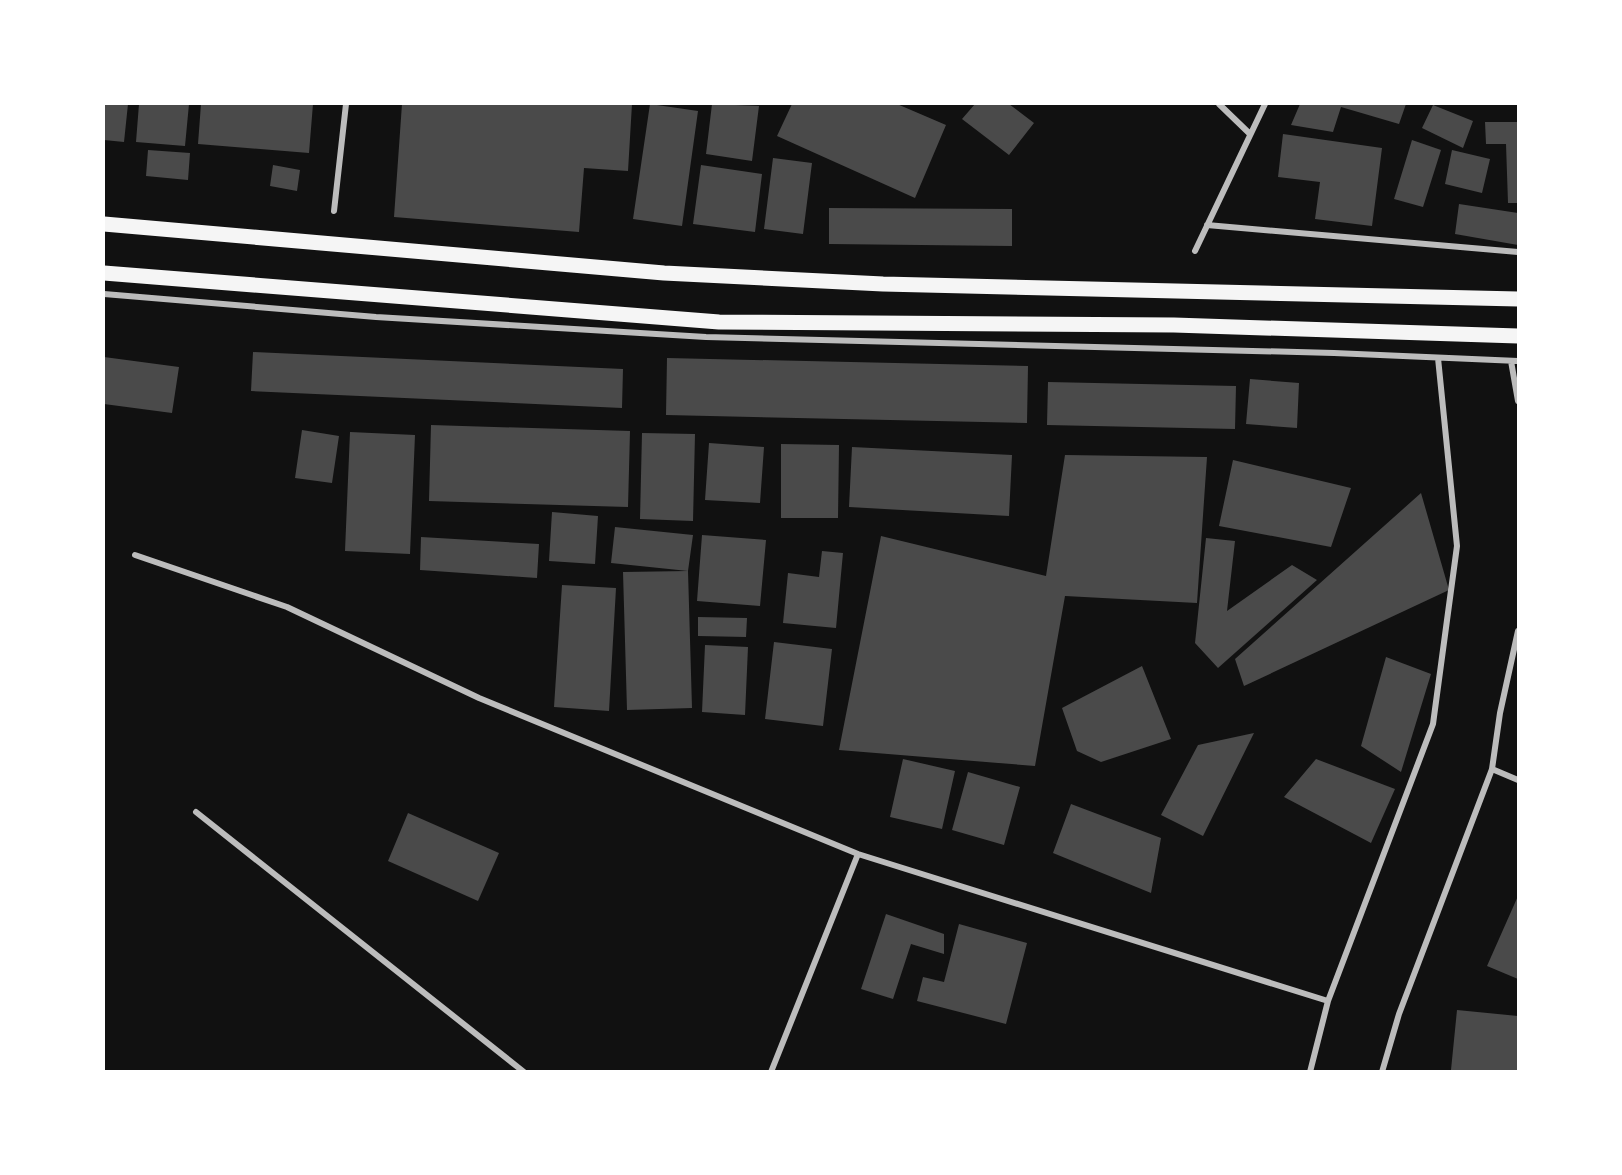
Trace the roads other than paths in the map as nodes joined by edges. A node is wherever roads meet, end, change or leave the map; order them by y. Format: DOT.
graph roads {
  1 [pos="346,104"];
  2 [pos="1219,104"];
  3 [pos="1265,104"];
  4 [pos="1250,134"];
  5 [pos="334,211"];
  6 [pos="104,224"];
  7 [pos="1207,225"];
  8 [pos="1195,251"];
  9 [pos="1518,252"];
  10 [pos="104,273"];
  11 [pos="104,294"];
  12 [pos="1518,299"];
  13 [pos="1518,336"];
  14 [pos="1438,358"];
  15 [pos="1515,361"];
  16 [pos="1518,401"];
  17 [pos="135,555"];
  18 [pos="1518,631"];
  19 [pos="1492,769"];
  20 [pos="1518,780"];
  21 [pos="196,812"];
  22 [pos="858,854"];
  23 [pos="1328,1001"];
  24 [pos="524,1071"];
  25 [pos="771,1071"];
  26 [pos="1310,1071"];
  27 [pos="1382,1071"];
  1 -- 5 [label="street"];
  2 -- 4 [label="street"];
  3 -- 4 [label="street"];
  4 -- 7 [label="street"];
  6 -- 12 [label="main road"];
  7 -- 8 [label="street"];
  7 -- 9 [label="street"];
  10 -- 13 [label="main road"];
  11 -- 14 [label="street"];
  14 -- 15 [label="street"];
  14 -- 23 [label="street"];
  15 -- 16 [label="street"];
  17 -- 22 [label="street"];
  18 -- 19 [label="street"];
  19 -- 20 [label="street"];
  19 -- 27 [label="street"];
  21 -- 24 [label="street"];
  22 -- 23 [label="street"];
  22 -- 25 [label="street"];
  23 -- 26 [label="street"];
}
